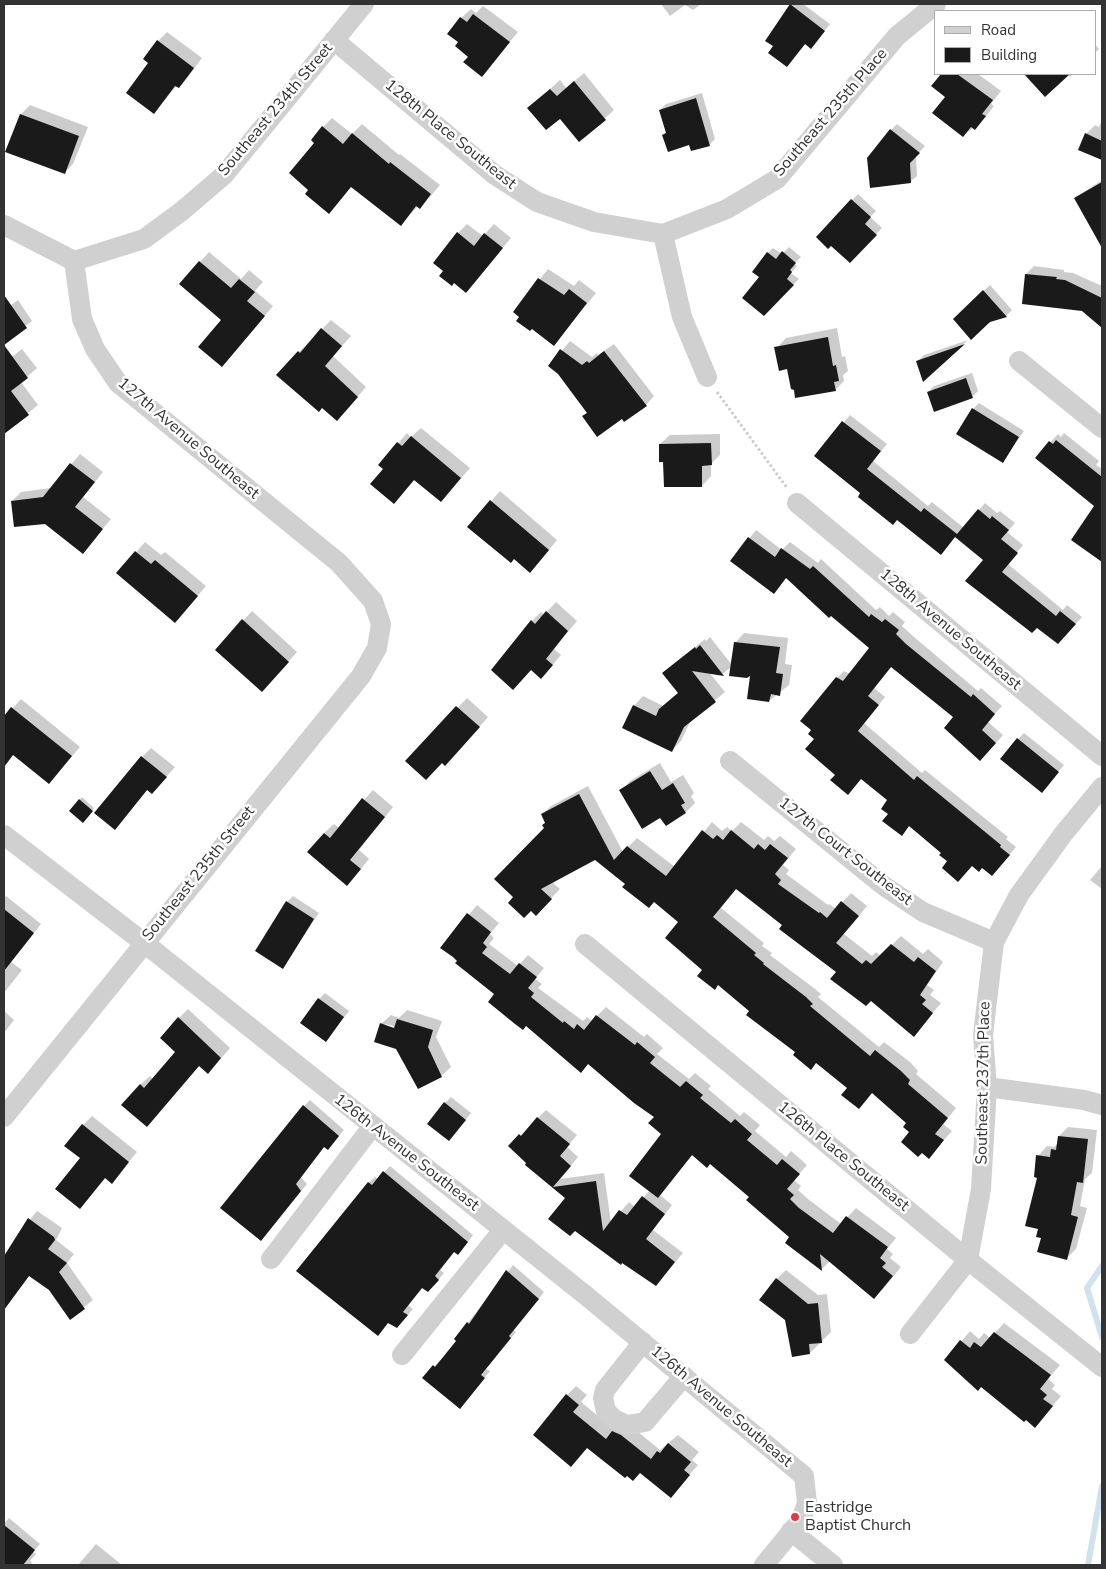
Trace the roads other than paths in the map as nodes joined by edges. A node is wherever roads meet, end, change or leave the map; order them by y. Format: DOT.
graph roads {
  1 [pos="364,4"];
  2 [pos="936,4"];
  3 [pos="334,40"];
  4 [pos="4,225"];
  5 [pos="663,234"];
  6 [pos="74,261"];
  7 [pos="1020,361"];
  8 [pos="707,377"];
  9 [pos="1102,428"];
  10 [pos="798,503"];
  11 [pos="381,624"];
  12 [pos="1102,756"];
  13 [pos="730,761"];
  14 [pos="1102,787"];
  15 [pos="4,834"];
  16 [pos="143,942"];
  17 [pos="994,942"];
  18 [pos="585,944"];
  19 [pos="987,1087"];
  20 [pos="1102,1105"];
  21 [pos="4,1117"];
  22 [pos="372,1127"];
  23 [pos="503,1230"];
  24 [pos="271,1259"];
  25 [pos="968,1260"];
  26 [pos="910,1334"];
  27 [pos="643,1342"];
  28 [pos="402,1355"];
  29 [pos="1102,1367"];
  30 [pos="684,1376"];
  31 [pos="791,1532"];
  32 [pos="764,1565"];
  33 [pos="833,1565"];
  1 -- 3 [label="street, Southeast 234th Street"];
  2 -- 5 [label="street, Southeast 235th Place"];
  3 -- 5 [label="street, 128th Place Southeast"];
  3 -- 6 [label="street, Southeast 234th Street"];
  4 -- 6 [label="street"];
  5 -- 8 [label="street"];
  6 -- 11 [label="street, 127th Avenue Southeast"];
  7 -- 9 [label="street"];
  10 -- 12 [label="street, 128th Avenue Southeast"];
  11 -- 16 [label="street, Southeast 235th Street"];
  13 -- 17 [label="street, 127th Court Southeast"];
  14 -- 17 [label="street, Southeast 237th Place"];
  15 -- 16 [label="street, 126th Avenue Southeast"];
  16 -- 21 [label="street, Southeast 235th Street"];
  16 -- 22 [label="street, 126th Avenue Southeast"];
  17 -- 19 [label="street, Southeast 237th Place"];
  18 -- 25 [label="street, 126th Place Southeast"];
  19 -- 20 [label="street"];
  19 -- 25 [label="street, Southeast 237th Place"];
  22 -- 23 [label="street, 126th Avenue Southeast"];
  22 -- 24 [label="street"];
  23 -- 27 [label="street, 126th Avenue Southeast"];
  23 -- 28 [label="street"];
  25 -- 26 [label="street, Southeast 237th Place"];
  25 -- 29 [label="street, 126th Place Southeast"];
  27 -- 30 [label="street, 126th Avenue Southeast"];
  27 -- 30 [label="street"];
  30 -- 31 [label="street, 126th Avenue Southeast"];
  31 -- 32 [label="street"];
  31 -- 33 [label="street"];
}
